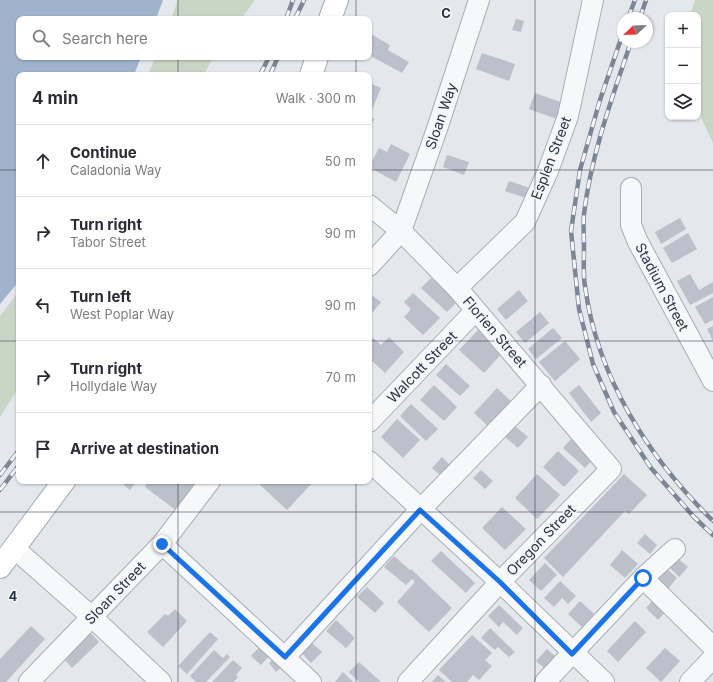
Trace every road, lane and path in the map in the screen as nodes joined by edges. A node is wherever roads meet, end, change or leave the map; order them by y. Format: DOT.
graph roads {
  1 [pos="337,0"];
  2 [pos="479,0"];
  3 [pos="593,0"];
  4 [pos="331,16"];
  5 [pos="316,60"];
  6 [pos="312,72"];
  7 [pos="631,188"];
  8 [pos="372,207"];
  9 [pos="401,231"];
  10 [pos="372,263"];
  11 [pos="457,288"];
  12 [pos="475,311"];
  13 [pos="713,381"];
  14 [pos="540,385"];
  15 [pos="372,419"];
  16 [pos="372,464"];
  17 [pos="611,469"];
  18 [pos="62,484"];
  19 [pos="208,484"];
  20 [pos="420,510"];
  21 [pos="162,544"];
  22 [pos="14,548"];
  23 [pos="675,549"];
  24 [pos="0,567"];
  25 [pos="643,578"];
  26 [pos="500,582"];
  27 [pos="92,617"];
  28 [pos="713,647"];
  29 [pos="572,654"];
  30 [pos="285,657"];
  31 [pos="713,658"];
  32 [pos="29,682"];
  33 [pos="161,682"];
  34 [pos="311,682"];
  35 [pos="408,682"];
  36 [pos="545,682"];
  37 [pos="604,682"];
  38 [pos="690,682"];
  1 -- 4 [label="main road"];
  2 -- 9 [label="street, Sloan Way"];
  3 -- 11 [label="street, Esplen Street"];
  5 -- 6 [label="main road"];
  7 -- 13 [label="street, Stadium Street"];
  8 -- 9 [label="street, Florien Street"];
  9 -- 10 [label="street"];
  9 -- 11 [label="street, Florien Street"];
  11 -- 12 [label="street, Florien Street"];
  12 -- 14 [label="street, Florien Street"];
  12 -- 15 [label="street, Walcott Street"];
  14 -- 17 [label="street, Florien Street"];
  14 -- 20 [label="street"];
  16 -- 20 [label="street"];
  17 -- 26 [label="street, Oregon Street"];
  18 -- 22 [label="main road"];
  19 -- 21 [label="street, Sloan Street"];
  20 -- 26 [label="street"];
  20 -- 30 [label="street"];
  21 -- 27 [label="street, Sloan Street"];
  21 -- 30 [label="street"];
  22 -- 24 [label="main road"];
  22 -- 27 [label="street"];
  23 -- 25 [label="street"];
  25 -- 28 [label="street"];
  25 -- 29 [label="street"];
  26 -- 29 [label="street"];
  26 -- 35 [label="street, Oregon Street"];
  27 -- 32 [label="street, Sloan Street"];
  27 -- 33 [label="street"];
  29 -- 36 [label="street"];
  29 -- 37 [label="street"];
  30 -- 34 [label="street"];
  31 -- 38 [label="street"];
}
